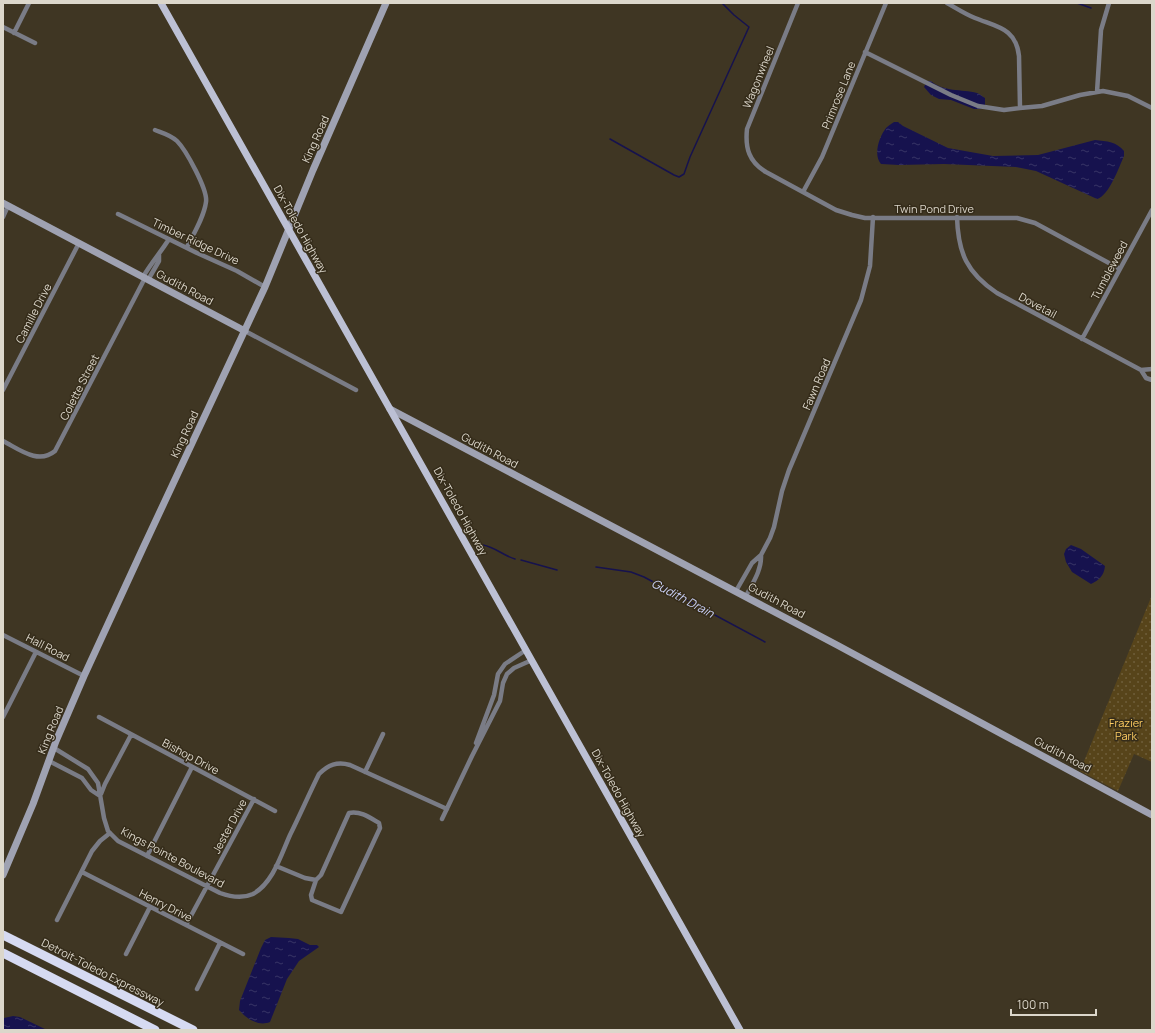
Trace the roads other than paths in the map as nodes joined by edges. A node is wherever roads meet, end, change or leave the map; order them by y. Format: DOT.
graph roads {
  1 [pos="29,3"];
  2 [pos="161,3"];
  3 [pos="386,3"];
  4 [pos="798,3"];
  5 [pos="886,3"];
  6 [pos="947,3"];
  7 [pos="1108,3"];
  8 [pos="3,27"];
  9 [pos="14,33"];
  10 [pos="35,43"];
  11 [pos="865,52"];
  12 [pos="1097,92"];
  13 [pos="1020,108"];
  14 [pos="1152,108"];
  15 [pos="155,130"];
  16 [pos="752,160"];
  17 [pos="803,192"];
  18 [pos="6,204"];
  19 [pos="1152,210"];
  20 [pos="118,214"];
  21 [pos="3,217"];
  22 [pos="957,217"];
  23 [pos="873,218"];
  24 [pos="289,230"];
  25 [pos="169,239"];
  26 [pos="79,243"];
  27 [pos="187,247"];
  28 [pos="1120,269"];
  29 [pos="145,278"];
  30 [pos="265,287"];
  31 [pos="245,331"];
  32 [pos="1082,339"];
  33 [pos="1152,369"];
  34 [pos="1141,370"];
  35 [pos="1152,380"];
  36 [pos="3,390"];
  37 [pos="356,390"];
  38 [pos="390,409"];
  39 [pos="3,441"];
  40 [pos="761,555"];
  41 [pos="736,591"];
  42 [pos="746,596"];
  43 [pos="3,635"];
  44 [pos="526,650"];
  45 [pos="36,652"];
  46 [pos="532,660"];
  47 [pos="84,676"];
  48 [pos="494,695"];
  49 [pos="501,697"];
  50 [pos="485,716"];
  51 [pos="3,717"];
  52 [pos="99,717"];
  53 [pos="492,719"];
  54 [pos="383,734"];
  55 [pos="131,735"];
  56 [pos="54,748"];
  57 [pos="472,756"];
  58 [pos="50,761"];
  59 [pos="192,767"];
  60 [pos="365,772"];
  61 [pos="100,796"];
  62 [pos="254,799"];
  63 [pos="447,809"];
  64 [pos="275,811"];
  65 [pos="1152,814"];
  66 [pos="442,819"];
  67 [pos="110,833"];
  68 [pos="147,856"];
  69 [pos="276,866"];
  70 [pos="82,872"];
  71 [pos="3,875"];
  72 [pos="316,880"];
  73 [pos="208,887"];
  74 [pos="150,907"];
  75 [pos="58,920"];
  76 [pos="186,925"];
  77 [pos="3,935"];
  78 [pos="220,943"];
  79 [pos="3,953"];
  80 [pos="126,954"];
  81 [pos="243,954"];
  82 [pos="198,989"];
  83 [pos="155,1030"];
  84 [pos="193,1030"];
  85 [pos="740,1030"];
  1 -- 9 [label="street"];
  2 -- 24 [label="main road, Dix-Toledo Highway"];
  3 -- 24 [label="street, King Road"];
  4 -- 16 [label="street, Wagonwheel"];
  5 -- 11 [label="street, Primrose Lane"];
  6 -- 13 [label="street"];
  7 -- 12 [label="street"];
  8 -- 9 [label="street"];
  9 -- 10 [label="street"];
  11 -- 13 [label="street"];
  11 -- 17 [label="street, Primrose Lane"];
  12 -- 13 [label="street"];
  12 -- 14 [label="street"];
  15 -- 27 [label="street"];
  16 -- 17 [label="street, Twin Pond Drive"];
  17 -- 23 [label="street, Twin Pond Drive"];
  18 -- 21 [label="street"];
  18 -- 26 [label="street, Gudith Road"];
  19 -- 28 [label="street, Tumbleweed"];
  20 -- 25 [label="street, Timber Ridge Drive"];
  22 -- 23 [label="street, Twin Pond Drive"];
  22 -- 28 [label="street, Twin Pond Drive"];
  22 -- 32 [label="street, Dovetail"];
  23 -- 40 [label="street, Fawn Road"];
  24 -- 30 [label="street, King Road"];
  24 -- 38 [label="main road, Dix-Toledo Highway"];
  25 -- 27 [label="street, Timber Ridge Drive"];
  25 -- 29 [label="street, Colette Street"];
  26 -- 29 [label="street, Gudith Road"];
  26 -- 36 [label="street, Camille Drive"];
  27 -- 30 [label="street, Timber Ridge Drive"];
  28 -- 32 [label="street, Tumbleweed"];
  29 -- 31 [label="street, Gudith Road"];
  29 -- 39 [label="street, Colette Street"];
  30 -- 31 [label="street, King Road"];
  31 -- 37 [label="street, Gudith Road"];
  31 -- 47 [label="street, King Road"];
  32 -- 34 [label="street, Dovetail"];
  33 -- 34 [label="street, Dovetail"];
  34 -- 35 [label="street"];
  38 -- 41 [label="street, Gudith Road"];
  38 -- 44 [label="main road, Dix-Toledo Highway"];
  40 -- 41 [label="street, Fawn Road"];
  40 -- 42 [label="street, Fawn Road"];
  41 -- 42 [label="street, Gudith Road"];
  42 -- 65 [label="street, Gudith Road"];
  43 -- 45 [label="street, Hall Road"];
  44 -- 46 [label="main road, Dix-Toledo Highway"];
  44 -- 48 [label="street"];
  45 -- 47 [label="street, Hall Road"];
  45 -- 51 [label="street"];
  46 -- 49 [label="street"];
  46 -- 85 [label="main road, Dix-Toledo Highway"];
  47 -- 56 [label="street, King Road"];
  48 -- 49 [label="street"];
  48 -- 50 [label="street"];
  49 -- 53 [label="street"];
  50 -- 53 [label="street"];
  50 -- 57 [label="street"];
  52 -- 55 [label="street, Bishop Drive"];
  53 -- 57 [label="street"];
  54 -- 60 [label="street"];
  55 -- 59 [label="street, Bishop Drive"];
  55 -- 61 [label="street"];
  56 -- 58 [label="street, King Road"];
  56 -- 61 [label="street, Kings Pointe Boulevard"];
  57 -- 63 [label="street"];
  58 -- 61 [label="street"];
  58 -- 71 [label="street, King Road"];
  59 -- 62 [label="street, Bishop Drive"];
  59 -- 68 [label="street"];
  60 -- 63 [label="street, Kings Pointe Boulevard"];
  60 -- 69 [label="street, Kings Pointe Boulevard"];
  61 -- 67 [label="street, Kings Pointe Boulevard"];
  62 -- 64 [label="street, Bishop Drive"];
  62 -- 73 [label="street, Jester Drive"];
  63 -- 66 [label="street"];
  67 -- 68 [label="street, Kings Pointe Boulevard"];
  67 -- 70 [label="street"];
  68 -- 73 [label="street, Kings Pointe Boulevard"];
  69 -- 72 [label="street"];
  69 -- 73 [label="street, Kings Pointe Boulevard"];
  70 -- 74 [label="street, Henry Drive"];
  70 -- 75 [label="street"];
  72 -- 72 [label="street"];
  73 -- 76 [label="street, Jester Drive"];
  74 -- 76 [label="street, Henry Drive"];
  74 -- 80 [label="street"];
  76 -- 78 [label="street, Henry Drive"];
  77 -- 84 [label="highway, Detroit-Toledo Expressway"];
  78 -- 81 [label="street, Henry Drive"];
  78 -- 82 [label="street"];
  79 -- 83 [label="highway"];
}
